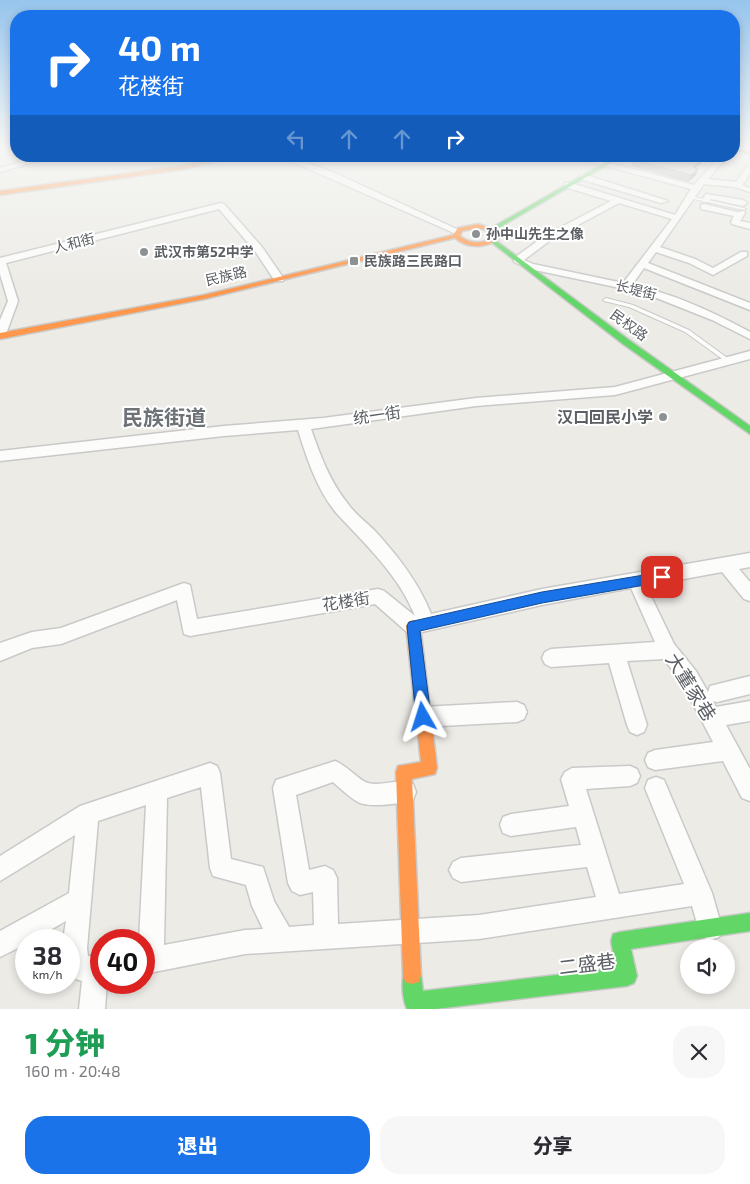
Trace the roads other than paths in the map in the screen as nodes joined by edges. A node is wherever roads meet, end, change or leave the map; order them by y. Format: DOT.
graph roads {
  1 [pos="374,195"];
  2 [pos="553,195"];
  3 [pos="599,195"];
  4 [pos="644,195"];
  5 [pos="690,197"];
  6 [pos="617,201"];
  7 [pos="664,201"];
  8 [pos="747,203"];
  9 [pos="705,204"];
  10 [pos="677,218"];
  11 [pos="750,226"];
  12 [pos="457,234"];
  13 [pos="492,236"];
  14 [pos="654,248"];
  15 [pos="744,254"];
  16 [pos="1,260"];
  17 [pos="517,260"];
  18 [pos="642,264"];
  19 [pos="279,279"];
  20 [pos="625,287"];
  21 [pos="606,300"];
  22 [pos="750,307"];
  23 [pos="0,335"];
  24 [pos="750,336"];
  25 [pos="750,355"];
  26 [pos="730,362"];
  27 [pos="673,375"];
  28 [pos="303,425"];
  29 [pos="750,431"];
  30 [pos="0,456"];
  31 [pos="750,560"];
  32 [pos="727,566"];
  33 [pos="636,582"];
  34 [pos="750,594"];
  35 [pos="420,625"];
  36 [pos="668,650"];
  37 [pos="0,652"];
  38 [pos="615,654"];
  39 [pos="551,658"];
  40 [pos="744,687"];
  41 [pos="717,693"];
  42 [pos="750,711"];
  43 [pos="517,712"];
  44 [pos="423,717"];
  45 [pos="712,718"];
  46 [pos="638,725"];
  47 [pos="730,750"];
  48 [pos="655,760"];
  49 [pos="630,776"];
  50 [pos="656,788"];
  51 [pos="750,790"];
  52 [pos="157,791"];
  53 [pos="405,792"];
  54 [pos="88,814"];
  55 [pos="583,815"];
  56 [pos="511,825"];
  57 [pos="595,855"];
  58 [pos="0,870"];
  59 [pos="461,870"];
  60 [pos="700,893"];
  61 [pos="80,900"];
  62 [pos="611,907"];
  63 [pos="750,922"];
  64 [pos="710,928"];
  65 [pos="149,929"];
  66 [pos="409,933"];
  67 [pos="326,937"];
  68 [pos="283,940"];
  69 [pos="0,945"];
  70 [pos="155,959"];
  71 [pos="90,969"];
  72 [pos="95,994"];
  73 [pos="92,1009"];
  1 -- 12 [label="street"];
  2 -- 13 [label="street"];
  3 -- 6 [label="street"];
  4 -- 7 [label="street"];
  5 -- 9 [label="lane"];
  5 -- 10 [label="street"];
  6 -- 10 [label="street"];
  6 -- 17 [label="street"];
  8 -- 9 [label="street"];
  8 -- 11 [label="street"];
  10 -- 14 [label="street"];
  12 -- 13 [label="street, 民族路"];
  12 -- 13 [label="street"];
  12 -- 19 [label="street, 民族路"];
  13 -- 17 [label="street, 民权路"];
  14 -- 15 [label="street"];
  14 -- 18 [label="street"];
  16 -- 19 [label="street, 人和街"];
  16 -- 23 [label="street, 人和街"];
  17 -- 20 [label="street, 长堤街"];
  17 -- 27 [label="street, 民权路"];
  18 -- 20 [label="street"];
  18 -- 22 [label="street"];
  19 -- 23 [label="street, 民族路"];
  20 -- 24 [label="street, 长堤街"];
  21 -- 26 [label="lane"];
  25 -- 26 [label="street, 统一街"];
  26 -- 27 [label="street, 统一街"];
  27 -- 28 [label="street, 统一街"];
  27 -- 29 [label="street, 民权路"];
  28 -- 30 [label="street, 统一街"];
  28 -- 35 [label="street"];
  31 -- 32 [label="street"];
  32 -- 33 [label="street"];
  32 -- 34 [label="street"];
  33 -- 35 [label="street"];
  33 -- 36 [label="street, 大董家巷"];
  35 -- 37 [label="street, 花楼街"];
  35 -- 44 [label="street"];
  36 -- 38 [label="street"];
  36 -- 45 [label="street, 大董家巷"];
  38 -- 39 [label="street"];
  38 -- 46 [label="street"];
  40 -- 41 [label="street"];
  40 -- 42 [label="street"];
  42 -- 45 [label="street"];
  43 -- 44 [label="street"];
  44 -- 53 [label="street"];
  45 -- 47 [label="street, 大董家巷"];
  47 -- 48 [label="street"];
  47 -- 51 [label="street, 大董家巷"];
  49 -- 55 [label="street"];
  50 -- 60 [label="street"];
  52 -- 54 [label="street"];
  52 -- 65 [label="street"];
  52 -- 68 [label="street"];
  53 -- 66 [label="street"];
  53 -- 67 [label="street"];
  54 -- 58 [label="street"];
  54 -- 61 [label="street"];
  55 -- 56 [label="street"];
  55 -- 57 [label="street"];
  57 -- 59 [label="street"];
  57 -- 62 [label="street"];
  60 -- 62 [label="street"];
  60 -- 64 [label="street"];
  61 -- 69 [label="street"];
  61 -- 71 [label="street"];
  62 -- 66 [label="street"];
  63 -- 64 [label="street, 二盛巷"];
  64 -- 66 [label="street, 二盛巷"];
  66 -- 67 [label="street"];
  67 -- 68 [label="street"];
  68 -- 70 [label="street"];
  72 -- 73 [label="street"];
}
